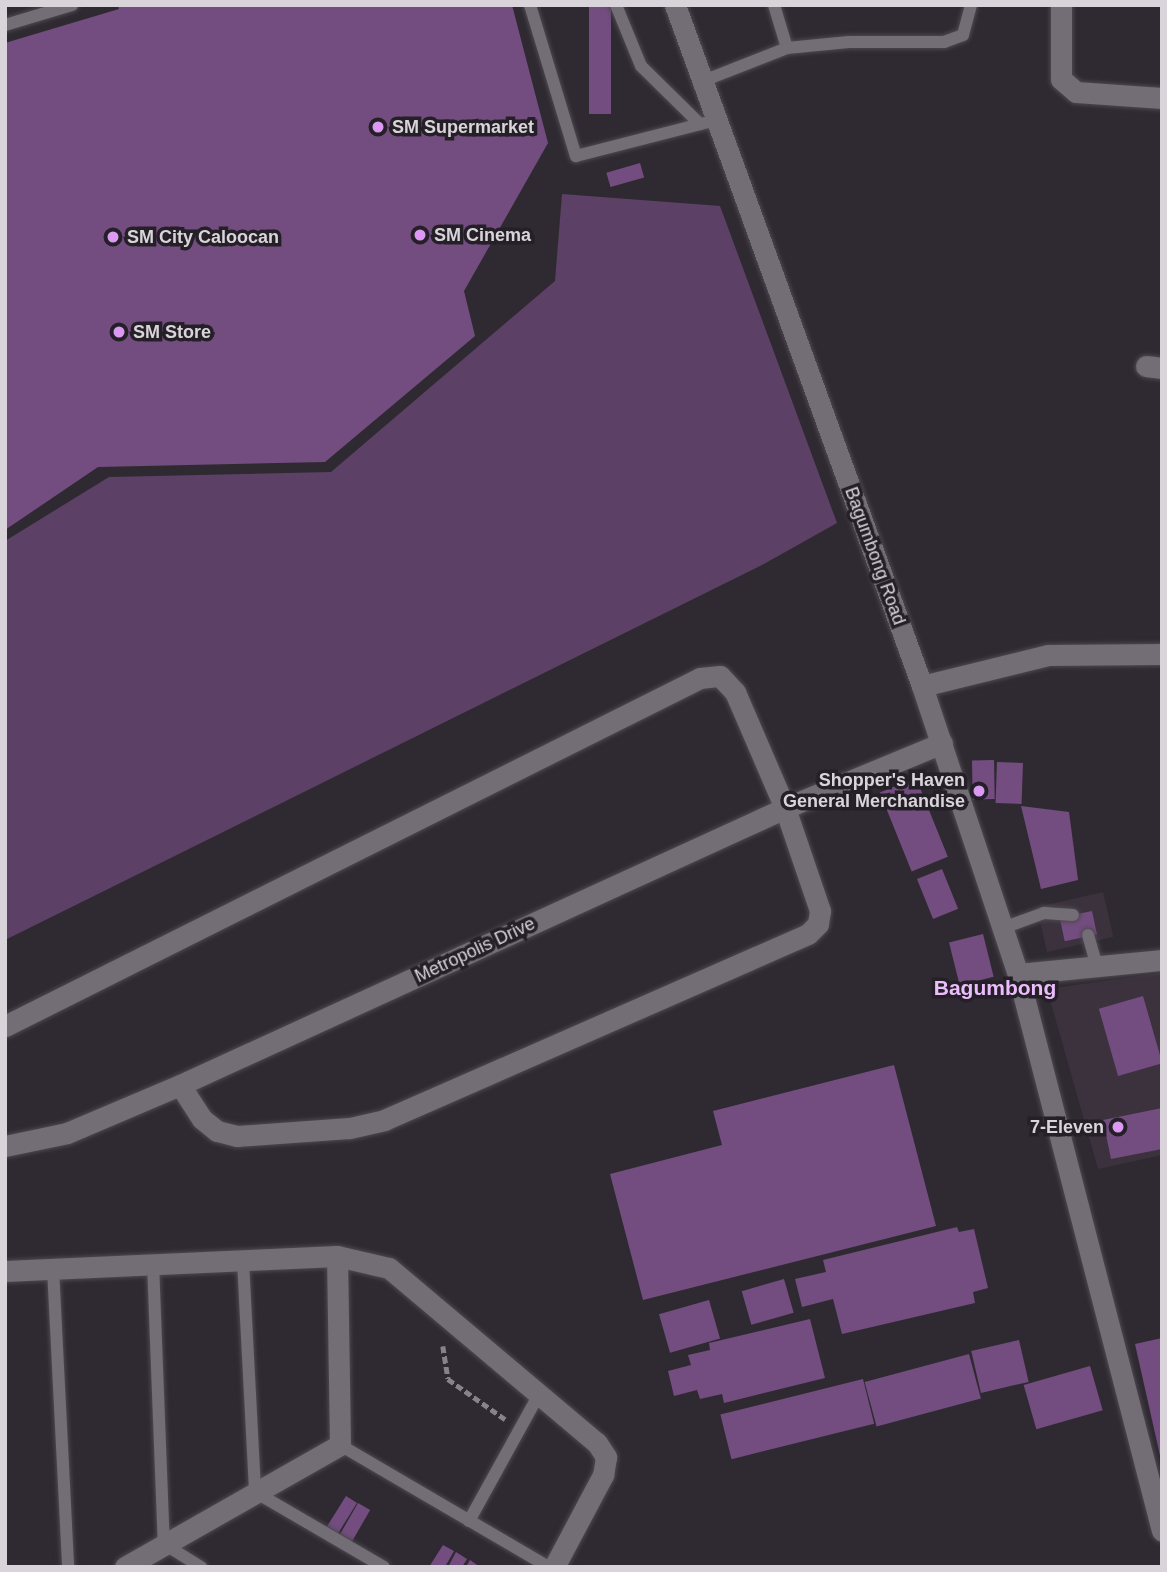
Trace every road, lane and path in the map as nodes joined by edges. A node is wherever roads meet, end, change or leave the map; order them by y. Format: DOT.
graph roads {
  1 [pos="72,5"];
  2 [pos="530,5"];
  3 [pos="616,5"];
  4 [pos="675,5"];
  5 [pos="774,5"];
  6 [pos="971,5"];
  7 [pos="1061,5"];
  8 [pos="5,25"];
  9 [pos="787,48"];
  10 [pos="702,81"];
  11 [pos="1162,98"];
  12 [pos="708,122"];
  13 [pos="1162,654"];
  14 [pos="922,686"];
  15 [pos="942,743"];
  16 [pos="785,808"];
  17 [pos="1073,915"];
  18 [pos="1003,928"];
  19 [pos="1088,935"];
  20 [pos="1162,960"];
  21 [pos="1097,967"];
  22 [pos="1018,974"];
  23 [pos="5,1026"];
  24 [pos="180,1085"];
  25 [pos="5,1146"];
  26 [pos="337,1256"];
  27 [pos="243,1261"];
  28 [pos="153,1263"];
  29 [pos="53,1268"];
  30 [pos="5,1271"];
  31 [pos="437,1306"];
  32 [pos="538,1396"];
  33 [pos="520,1429"];
  34 [pos="340,1446"];
  35 [pos="255,1492"];
  36 [pos="469,1521"];
  37 [pos="1162,1531"];
  38 [pos="164,1544"];
  39 [pos="68,1567"];
  40 [pos="125,1567"];
  41 [pos="201,1567"];
  42 [pos="384,1567"];
  43 [pos="551,1567"];
  1 -- 8 [label="lane"];
  2 -- 12 [label="lane"];
  3 -- 12 [label="lane"];
  4 -- 10 [label="street, Bagumbong Road"];
  5 -- 9 [label="lane"];
  6 -- 9 [label="lane"];
  7 -- 11 [label="street"];
  9 -- 10 [label="lane"];
  10 -- 12 [label="street, Bagumbong Road"];
  12 -- 14 [label="street, Bagumbong Road"];
  13 -- 14 [label="street"];
  14 -- 15 [label="street, Bagumbong Road"];
  15 -- 16 [label="street, Metropolis Drive"];
  15 -- 18 [label="street, Bagumbong Road"];
  16 -- 23 [label="street"];
  16 -- 24 [label="street, Metropolis Drive"];
  16 -- 24 [label="street"];
  17 -- 18 [label="lane"];
  18 -- 22 [label="street, Bagumbong Road"];
  19 -- 21 [label="lane"];
  20 -- 21 [label="street"];
  21 -- 22 [label="street"];
  22 -- 37 [label="street, Bagumbong Road"];
  24 -- 25 [label="street, Metropolis Drive"];
  26 -- 27 [label="street"];
  26 -- 31 [label="street"];
  26 -- 34 [label="street"];
  27 -- 28 [label="street"];
  27 -- 35 [label="lane"];
  28 -- 29 [label="street"];
  28 -- 38 [label="lane"];
  29 -- 30 [label="street"];
  29 -- 39 [label="lane"];
  31 -- 32 [label="street"];
  31 -- 33 [label="path"];
  32 -- 33 [label="lane"];
  32 -- 43 [label="street"];
  33 -- 36 [label="lane"];
  34 -- 35 [label="street"];
  34 -- 36 [label="lane"];
  35 -- 38 [label="street"];
  35 -- 42 [label="lane"];
  36 -- 43 [label="lane"];
  38 -- 40 [label="street"];
  38 -- 41 [label="lane"];
}
